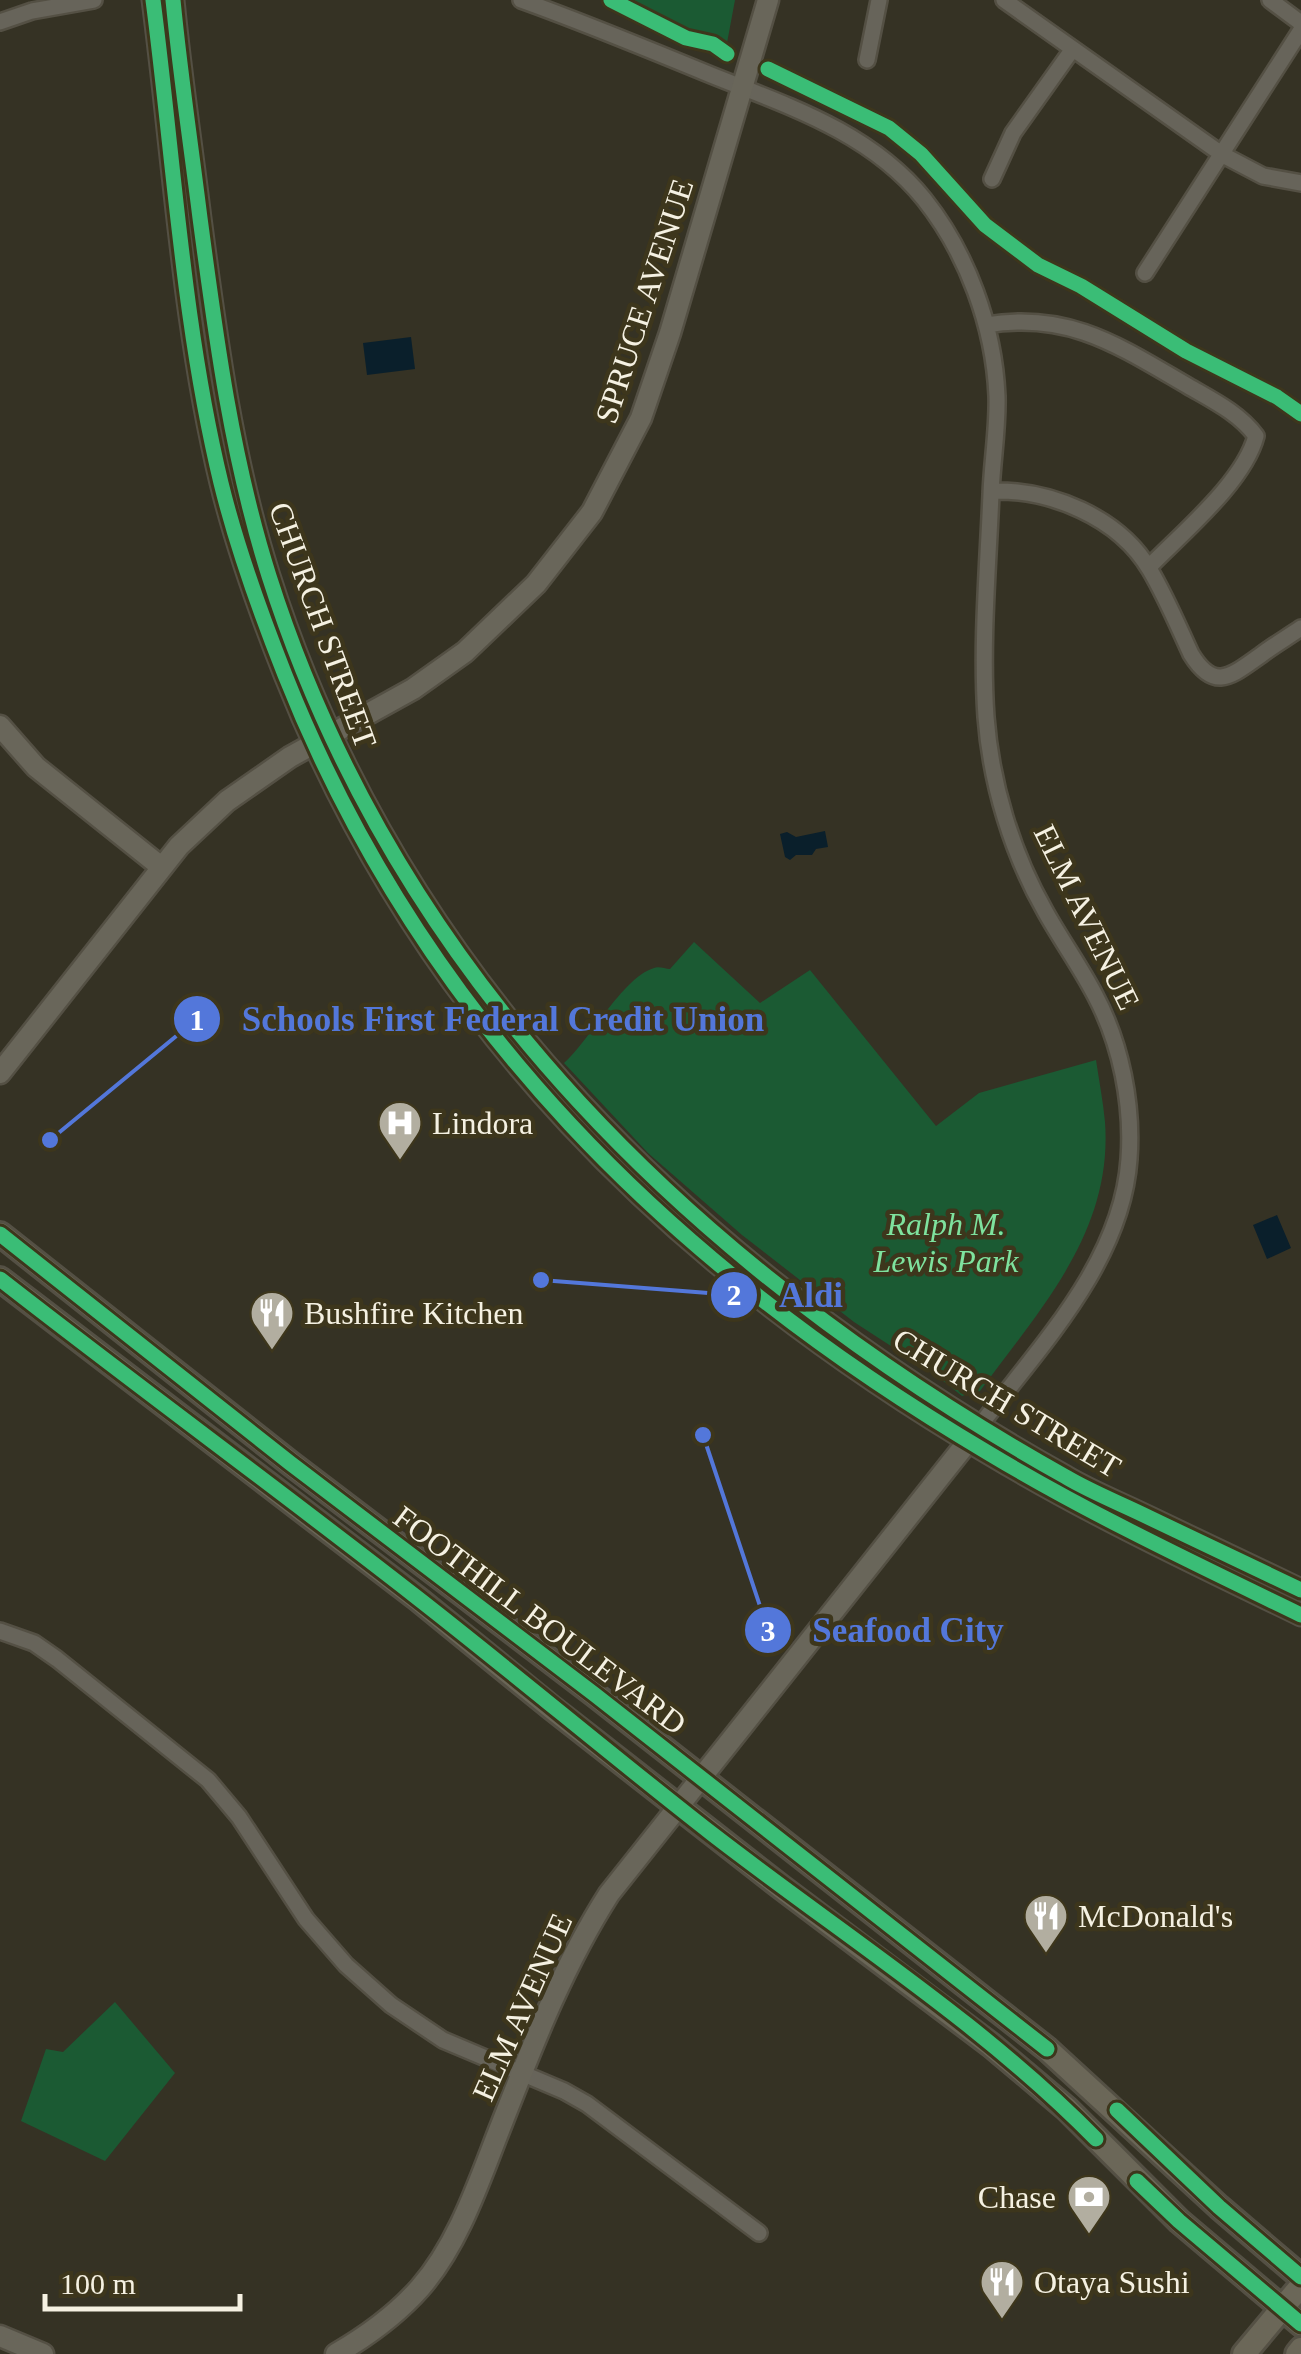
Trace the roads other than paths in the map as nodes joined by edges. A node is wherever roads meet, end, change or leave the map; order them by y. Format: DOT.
graph roads {
  1 [pos="94,0"];
  2 [pos="153,0"];
  3 [pos="172,0"];
  4 [pos="521,0"];
  5 [pos="768,0"];
  6 [pos="879,0"];
  7 [pos="1004,0"];
  8 [pos="1270,0"];
  9 [pos="0,22"];
  10 [pos="1301,27"];
  11 [pos="1072,50"];
  12 [pos="867,60"];
  13 [pos="741,87"];
  14 [pos="1223,155"];
  15 [pos="992,179"];
  16 [pos="1301,184"];
  17 [pos="1145,273"];
  18 [pos="986,325"];
  19 [pos="991,491"];
  20 [pos="1149,567"];
  21 [pos="1301,628"];
  22 [pos="0,726"];
  23 [pos="322,739"];
  24 [pos="160,866"];
  25 [pos="0,1073"];
  26 [pos="0,1234"];
  27 [pos="0,1280"];
  28 [pos="974,1434"];
  29 [pos="1301,1590"];
  30 [pos="1301,1615"];
  31 [pos="0,1631"];
  32 [pos="702,1778"];
  33 [pos="679,1808"];
  34 [pos="521,2074"];
  35 [pos="760,2233"];
  36 [pos="1301,2277"];
  37 [pos="1301,2286"];
  38 [pos="1281,2308"];
  39 [pos="1301,2324"];
  40 [pos="0,2336"];
  41 [pos="44,2354"];
  42 [pos="336,2354"];
  43 [pos="1244,2354"];
  1 -- 9 [label="street"];
  2 -- 23 [label="main road, CHURCH STREET"];
  3 -- 23 [label="main road, CHURCH STREET"];
  4 -- 13 [label="street, ELM AVENUE"];
  5 -- 13 [label="main road, SPRUCE AVENUE"];
  6 -- 12 [label="street"];
  7 -- 11 [label="street"];
  8 -- 10 [label="street"];
  10 -- 14 [label="street"];
  11 -- 14 [label="street"];
  11 -- 15 [label="street"];
  13 -- 18 [label="street, ELM AVENUE"];
  13 -- 23 [label="main road, SPRUCE AVENUE"];
  14 -- 16 [label="street"];
  14 -- 17 [label="street"];
  18 -- 19 [label="street, ELM AVENUE"];
  18 -- 20 [label="street"];
  19 -- 20 [label="street"];
  19 -- 28 [label="street, ELM AVENUE"];
  20 -- 21 [label="street"];
  22 -- 24 [label="main road"];
  23 -- 24 [label="main road, SPRUCE AVENUE"];
  23 -- 28 [label="main road, CHURCH STREET"];
  24 -- 25 [label="main road, SPRUCE AVENUE"];
  26 -- 32 [label="main road, FOOTHILL BOULEVARD"];
  27 -- 33 [label="main road, FOOTHILL BOULEVARD"];
  28 -- 29 [label="main road, CHURCH STREET"];
  28 -- 30 [label="main road, CHURCH STREET"];
  28 -- 32 [label="main road, ELM AVENUE"];
  31 -- 34 [label="street"];
  32 -- 33 [label="main road, ELM AVENUE"];
  32 -- 36 [label="main road, FOOTHILL BOULEVARD"];
  33 -- 34 [label="main road, ELM AVENUE"];
  33 -- 38 [label="main road, FOOTHILL BOULEVARD"];
  34 -- 35 [label="street"];
  34 -- 42 [label="main road, ELM AVENUE"];
  37 -- 38 [label="main road"];
  38 -- 39 [label="main road, FOOTHILL BOULEVARD"];
  38 -- 43 [label="main road"];
  40 -- 41 [label="main road"];
}
